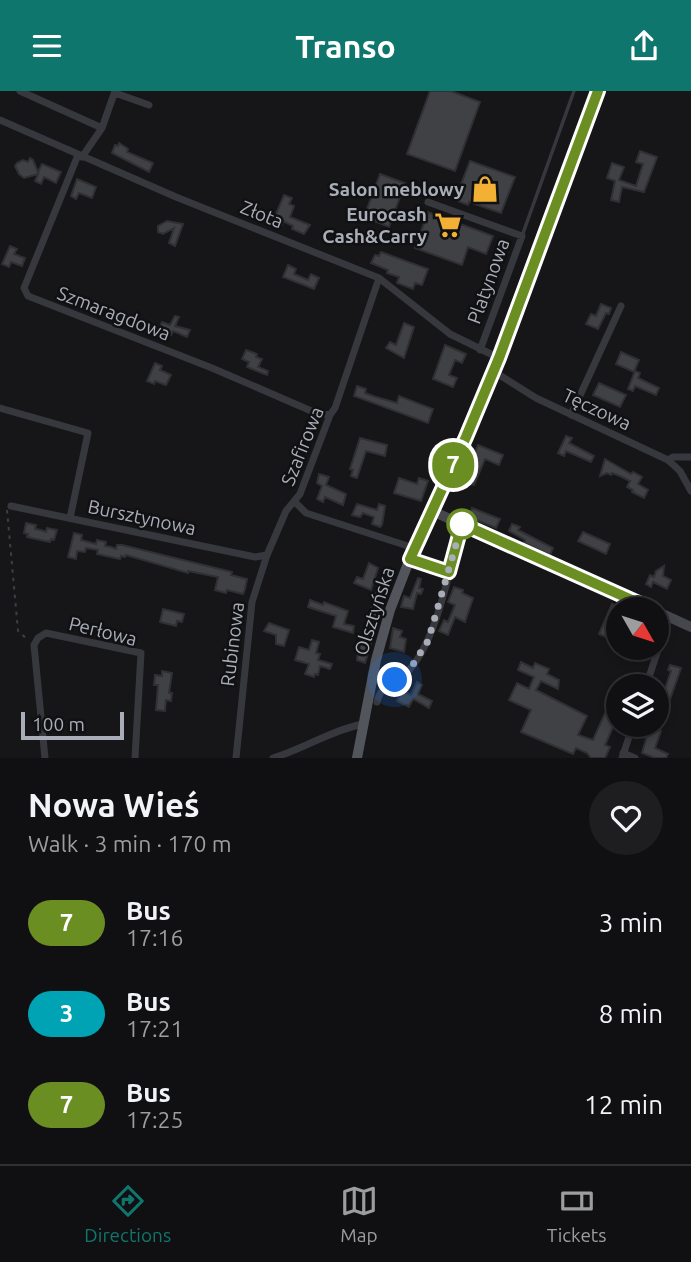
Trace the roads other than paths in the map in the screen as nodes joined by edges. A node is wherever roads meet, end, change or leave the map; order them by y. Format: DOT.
graph roads {
  1 [pos="20,91"];
  2 [pos="574,91"];
  3 [pos="598,91"];
  4 [pos="115,92"];
  5 [pos="149,105"];
  6 [pos="0,120"];
  7 [pos="102,128"];
  8 [pos="80,156"];
  9 [pos="428,202"];
  10 [pos="522,236"];
  11 [pos="379,278"];
  12 [pos="621,306"];
  13 [pos="480,350"];
  14 [pos="499,358"];
  15 [pos="493,371"];
  16 [pos="0,408"];
  17 [pos="330,415"];
  18 [pos="571,415"];
  19 [pos="691,457"];
  20 [pos="668,460"];
  21 [pos="691,491"];
  22 [pos="295,502"];
  23 [pos="11,506"];
  24 [pos="432,511"];
  25 [pos="70,518"];
  26 [pos="462,524"];
  27 [pos="412,554"];
  28 [pos="267,555"];
  29 [pos="449,572"];
  30 [pos="625,597"];
  31 [pos="669,617"];
  32 [pos="691,627"];
  33 [pos="377,702"];
  34 [pos="363,723"];
  35 [pos="629,737"];
  36 [pos="622,756"];
  37 [pos="45,758"];
  38 [pos="135,758"];
  39 [pos="236,758"];
  40 [pos="273,758"];
  41 [pos="357,758"];
  42 [pos="635,758"];
  1 -- 7 [label="street"];
  2 -- 10 [label="lane"];
  3 -- 14 [label="main road, Olsztyńska"];
  4 -- 5 [label="street"];
  4 -- 7 [label="street, Szmaragdowa"];
  6 -- 8 [label="street, Złota"];
  7 -- 8 [label="street, Szmaragdowa"];
  8 -- 11 [label="street, Złota"];
  8 -- 17 [label="street, Szmaragdowa"];
  9 -- 10 [label="street, Platynowa"];
  10 -- 13 [label="street, Platynowa"];
  11 -- 13 [label="street, Złota"];
  11 -- 17 [label="street, Szafirowa"];
  12 -- 18 [label="street"];
  13 -- 14 [label="street, Złota"];
  14 -- 15 [label="main road, Olsztyńska"];
  15 -- 18 [label="street, Tęczowa"];
  15 -- 24 [label="main road, Olsztyńska"];
  16 -- 25 [label="street"];
  17 -- 22 [label="street, Szafirowa"];
  18 -- 20 [label="street, Tęczowa"];
  19 -- 20 [label="street"];
  20 -- 21 [label="street"];
  22 -- 27 [label="street, Szafirowa"];
  22 -- 28 [label="street, Rubinowa"];
  23 -- 25 [label="street, Bursztynowa"];
  24 -- 26 [label="street"];
  24 -- 27 [label="main road, Olsztyńska"];
  25 -- 28 [label="street, Bursztynowa"];
  26 -- 29 [label="street"];
  26 -- 30 [label="street"];
  27 -- 29 [label="street, Szafirowa"];
  27 -- 34 [label="main road, Olsztyńska"];
  28 -- 39 [label="street, Rubinowa"];
  29 -- 33 [label="street"];
  31 -- 32 [label="street"];
  34 -- 40 [label="street"];
  34 -- 41 [label="main road, Olsztyńska"];
  35 -- 36 [label="street"];
  36 -- 42 [label="street"];
  37 -- 38 [label="street, Perłowa"];
}
